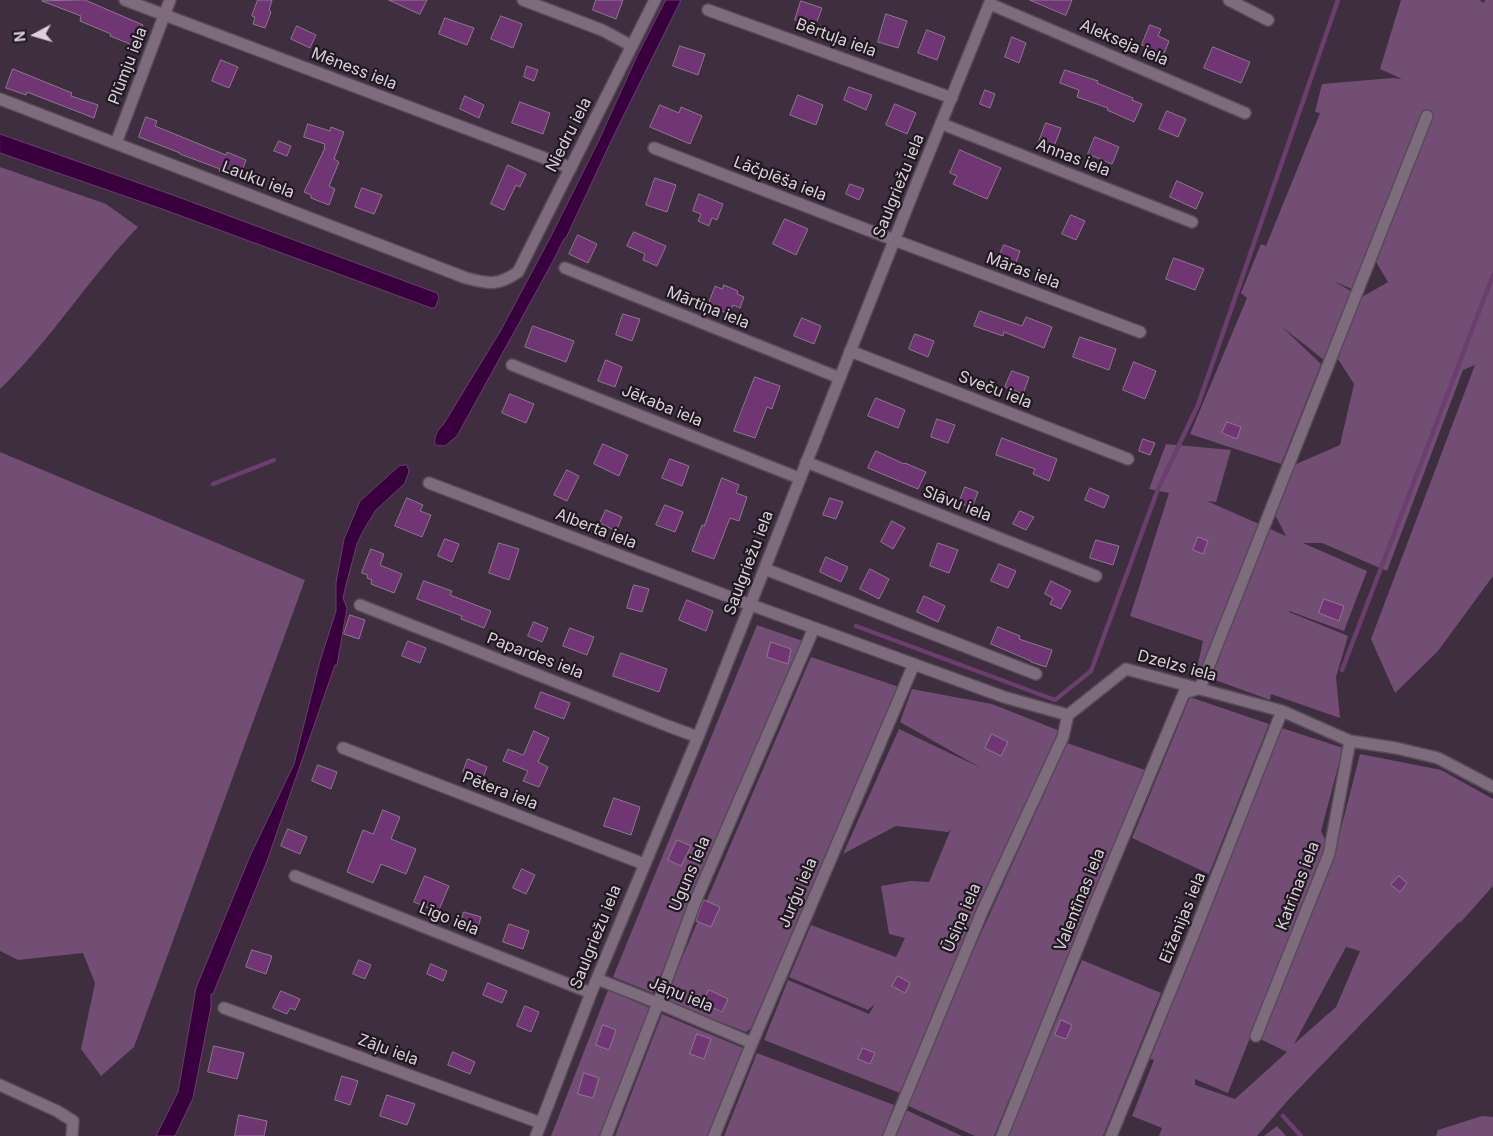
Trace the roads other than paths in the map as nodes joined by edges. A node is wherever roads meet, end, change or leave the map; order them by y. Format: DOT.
graph roads {
  1 [pos="125,0"];
  2 [pos="170,0"];
  3 [pos="523,0"];
  4 [pos="654,0"];
  5 [pos="1229,0"];
  6 [pos="991,2"];
  7 [pos="708,10"];
  8 [pos="164,15"];
  9 [pos="1268,20"];
  10 [pos="632,46"];
  11 [pos="952,98"];
  12 [pos="0,99"];
  13 [pos="1245,113"];
  14 [pos="1427,116"];
  15 [pos="942,124"];
  16 [pos="116,143"];
  17 [pos="654,148"];
  18 [pos="571,168"];
  19 [pos="1192,222"];
  20 [pos="894,240"];
  21 [pos="565,268"];
  22 [pos="506,280"];
  23 [pos="1140,332"];
  24 [pos="850,351"];
  25 [pos="512,365"];
  26 [pos="840,378"];
  27 [pos="1128,458"];
  28 [pos="806,462"];
  29 [pos="799,478"];
  30 [pos="429,483"];
  31 [pos="764,570"];
  32 [pos="1096,576"];
  33 [pos="751,604"];
  34 [pos="360,605"];
  35 [pos="814,628"];
  36 [pos="914,664"];
  37 [pos="1036,674"];
  38 [pos="1200,688"];
  39 [pos="1282,711"];
  40 [pos="1068,715"];
  41 [pos="698,737"];
  42 [pos="1350,741"];
  43 [pos="344,748"];
  44 [pos="1493,787"];
  45 [pos="644,864"];
  46 [pos="295,876"];
  47 [pos="597,979"];
  48 [pos="591,993"];
  49 [pos="658,1003"];
  50 [pos="224,1008"];
  51 [pos="1256,1036"];
  52 [pos="752,1042"];
  53 [pos="0,1085"];
  54 [pos="541,1123"];
  55 [pos="72,1136"];
  56 [pos="536,1136"];
  57 [pos="606,1136"];
  58 [pos="714,1136"];
  59 [pos="889,1136"];
  60 [pos="1002,1136"];
  61 [pos="1111,1136"];
  1 -- 8 [label="street, Mēness iela"];
  2 -- 8 [label="street, Plūmju iela"];
  3 -- 10 [label="street"];
  4 -- 10 [label="street, Niedru iela"];
  5 -- 9 [label="street"];
  6 -- 11 [label="street, Saulgriežu iela"];
  6 -- 13 [label="street, Alekseja iela"];
  7 -- 11 [label="street, Bērtuļa iela"];
  8 -- 16 [label="street, Plūmju iela"];
  8 -- 18 [label="street, Mēness iela"];
  10 -- 18 [label="street, Niedru iela"];
  11 -- 15 [label="street, Saulgriežu iela"];
  12 -- 16 [label="street, Lauku iela"];
  14 -- 38 [label="street"];
  15 -- 19 [label="street, Annas iela"];
  15 -- 20 [label="street, Saulgriežu iela"];
  16 -- 22 [label="street, Lauku iela"];
  17 -- 20 [label="street, Lāčplēša iela"];
  18 -- 22 [label="street, Niedru iela"];
  20 -- 23 [label="street, Māras iela"];
  20 -- 24 [label="street, Saulgriežu iela"];
  21 -- 26 [label="street, Mārtiņa iela"];
  24 -- 26 [label="street, Saulgriežu iela"];
  24 -- 27 [label="street, Sveču iela"];
  25 -- 29 [label="street, Jēkaba iela"];
  26 -- 28 [label="street, Saulgriežu iela"];
  28 -- 29 [label="street, Saulgriežu iela"];
  28 -- 32 [label="street, Slāvu iela"];
  29 -- 31 [label="street, Saulgriežu iela"];
  30 -- 33 [label="street, Alberta iela"];
  31 -- 33 [label="street, Saulgriežu iela"];
  31 -- 37 [label="street"];
  33 -- 35 [label="street"];
  33 -- 41 [label="street, Saulgriežu iela"];
  34 -- 41 [label="street, Papardes iela"];
  35 -- 36 [label="street"];
  35 -- 49 [label="street, Uguns iela"];
  36 -- 40 [label="street"];
  36 -- 52 [label="street, Jurģu iela"];
  38 -- 39 [label="street, Dzelzs iela"];
  38 -- 40 [label="street, Dzelzs iela"];
  38 -- 60 [label="street, Valentīnas iela"];
  39 -- 42 [label="street, Dzelzs iela"];
  39 -- 61 [label="street, Eiženijas iela"];
  40 -- 59 [label="street, Ūsiņa iela"];
  41 -- 45 [label="street, Saulgriežu iela"];
  42 -- 44 [label="street, Dzelzs iela"];
  42 -- 51 [label="street, Katrīnas iela"];
  43 -- 45 [label="street, Pētera iela"];
  45 -- 47 [label="street, Saulgriežu iela"];
  46 -- 48 [label="street, Līgo iela"];
  47 -- 48 [label="street, Saulgriežu iela"];
  47 -- 49 [label="street, Jāņu iela"];
  48 -- 54 [label="street, Saulgriežu iela"];
  49 -- 52 [label="street, Jāņu iela"];
  49 -- 57 [label="street, Uguns iela"];
  50 -- 54 [label="street, Zāļu iela"];
  52 -- 58 [label="street, Jurģu iela"];
  53 -- 55 [label="street"];
  54 -- 56 [label="street, Saulgriežu iela"];
}
